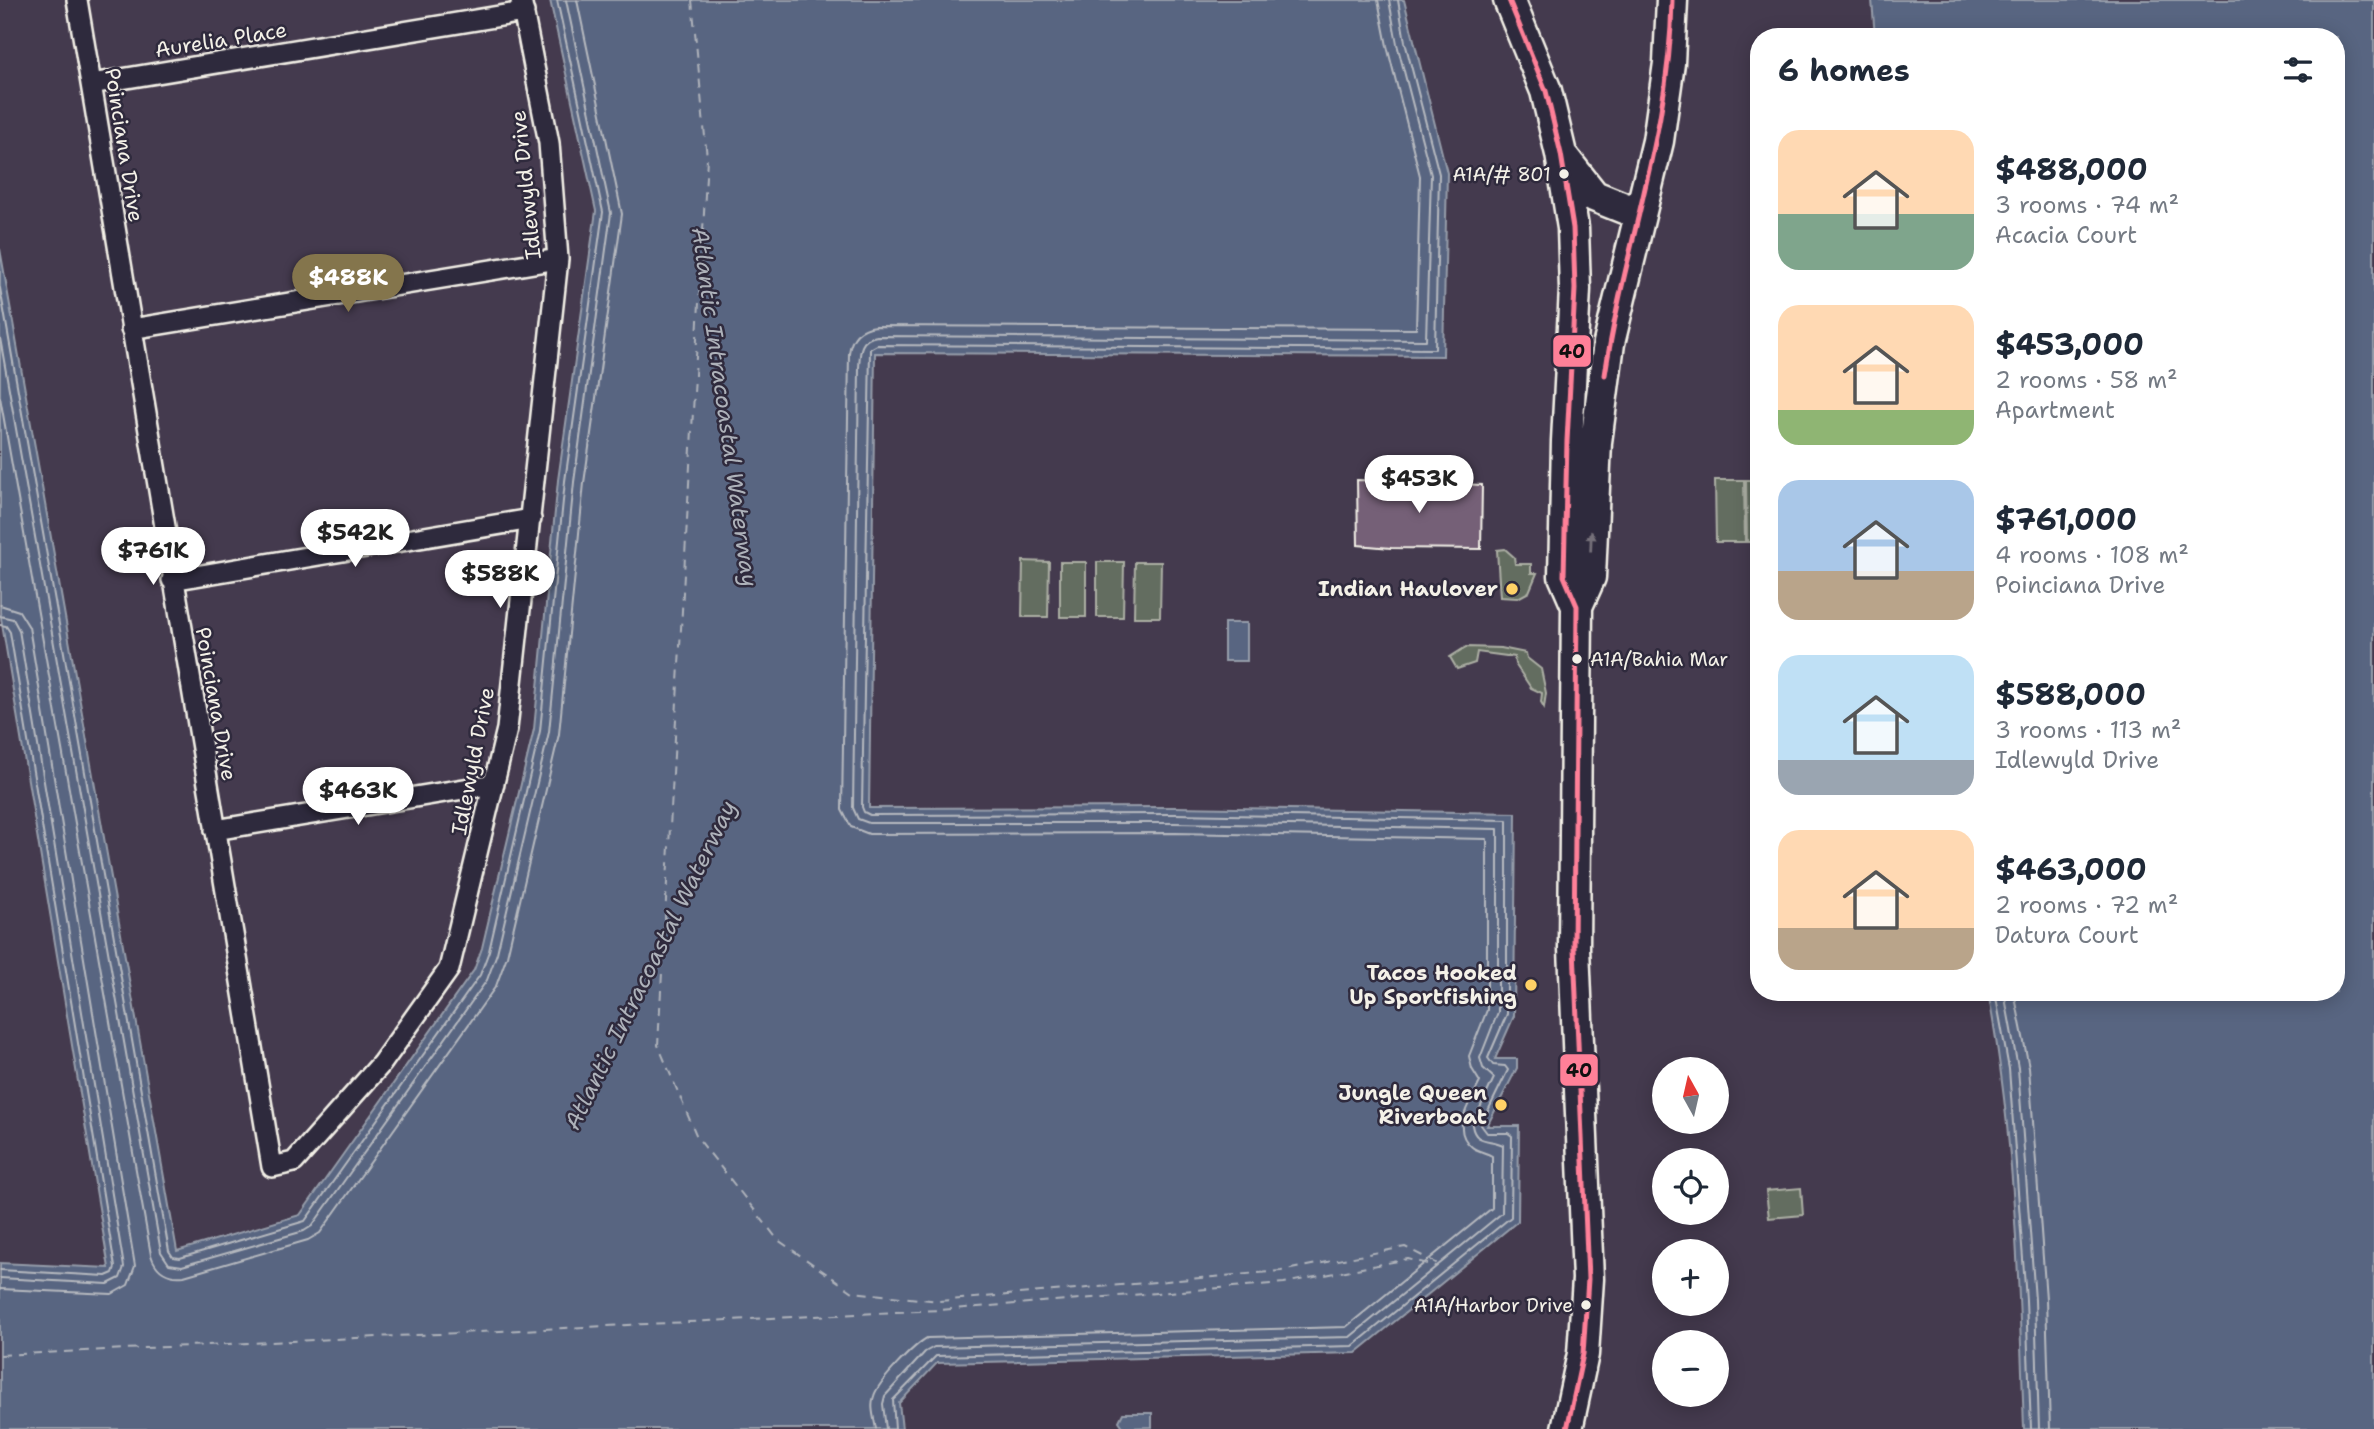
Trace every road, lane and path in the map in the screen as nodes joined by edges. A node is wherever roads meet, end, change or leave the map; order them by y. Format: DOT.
graph roads {
  1 [pos="77,0"];
  2 [pos="1509,0"];
  3 [pos="1672,0"];
  4 [pos="522,6"];
  5 [pos="91,85"];
  6 [pos="1568,163"];
  7 [pos="1653,163"];
  8 [pos="1639,214"];
  9 [pos="558,259"];
  10 [pos="131,329"];
  11 [pos="531,519"];
  12 [pos="172,580"];
  13 [pos="1577,606"];
  14 [pos="494,784"];
  15 [pos="215,830"];
  16 [pos="272,1167"];
  17 [pos="1567,1429"];
  1 -- 5 [label="street, Poinciana Drive"];
  2 -- 6 [label="main road"];
  3 -- 7 [label="main road"];
  4 -- 5 [label="street, Aurelia Place"];
  4 -- 9 [label="street, Idlewyld Drive"];
  5 -- 10 [label="street, Poinciana Drive"];
  6 -- 7 [label="main road"];
  6 -- 8 [label="main road"];
  6 -- 13 [label="main road"];
  7 -- 8 [label="main road"];
  13 -- 8 [label="main road, one-way"];
  9 -- 10 [label="street"];
  9 -- 11 [label="street, Idlewyld Drive"];
  10 -- 12 [label="street, Poinciana Drive"];
  11 -- 12 [label="street"];
  11 -- 14 [label="street, Idlewyld Drive"];
  12 -- 15 [label="street, Poinciana Drive"];
  13 -- 17 [label="main road"];
  14 -- 15 [label="street"];
  14 -- 16 [label="street, Idlewyld Drive"];
  15 -- 16 [label="street, Poinciana Drive"];
}
